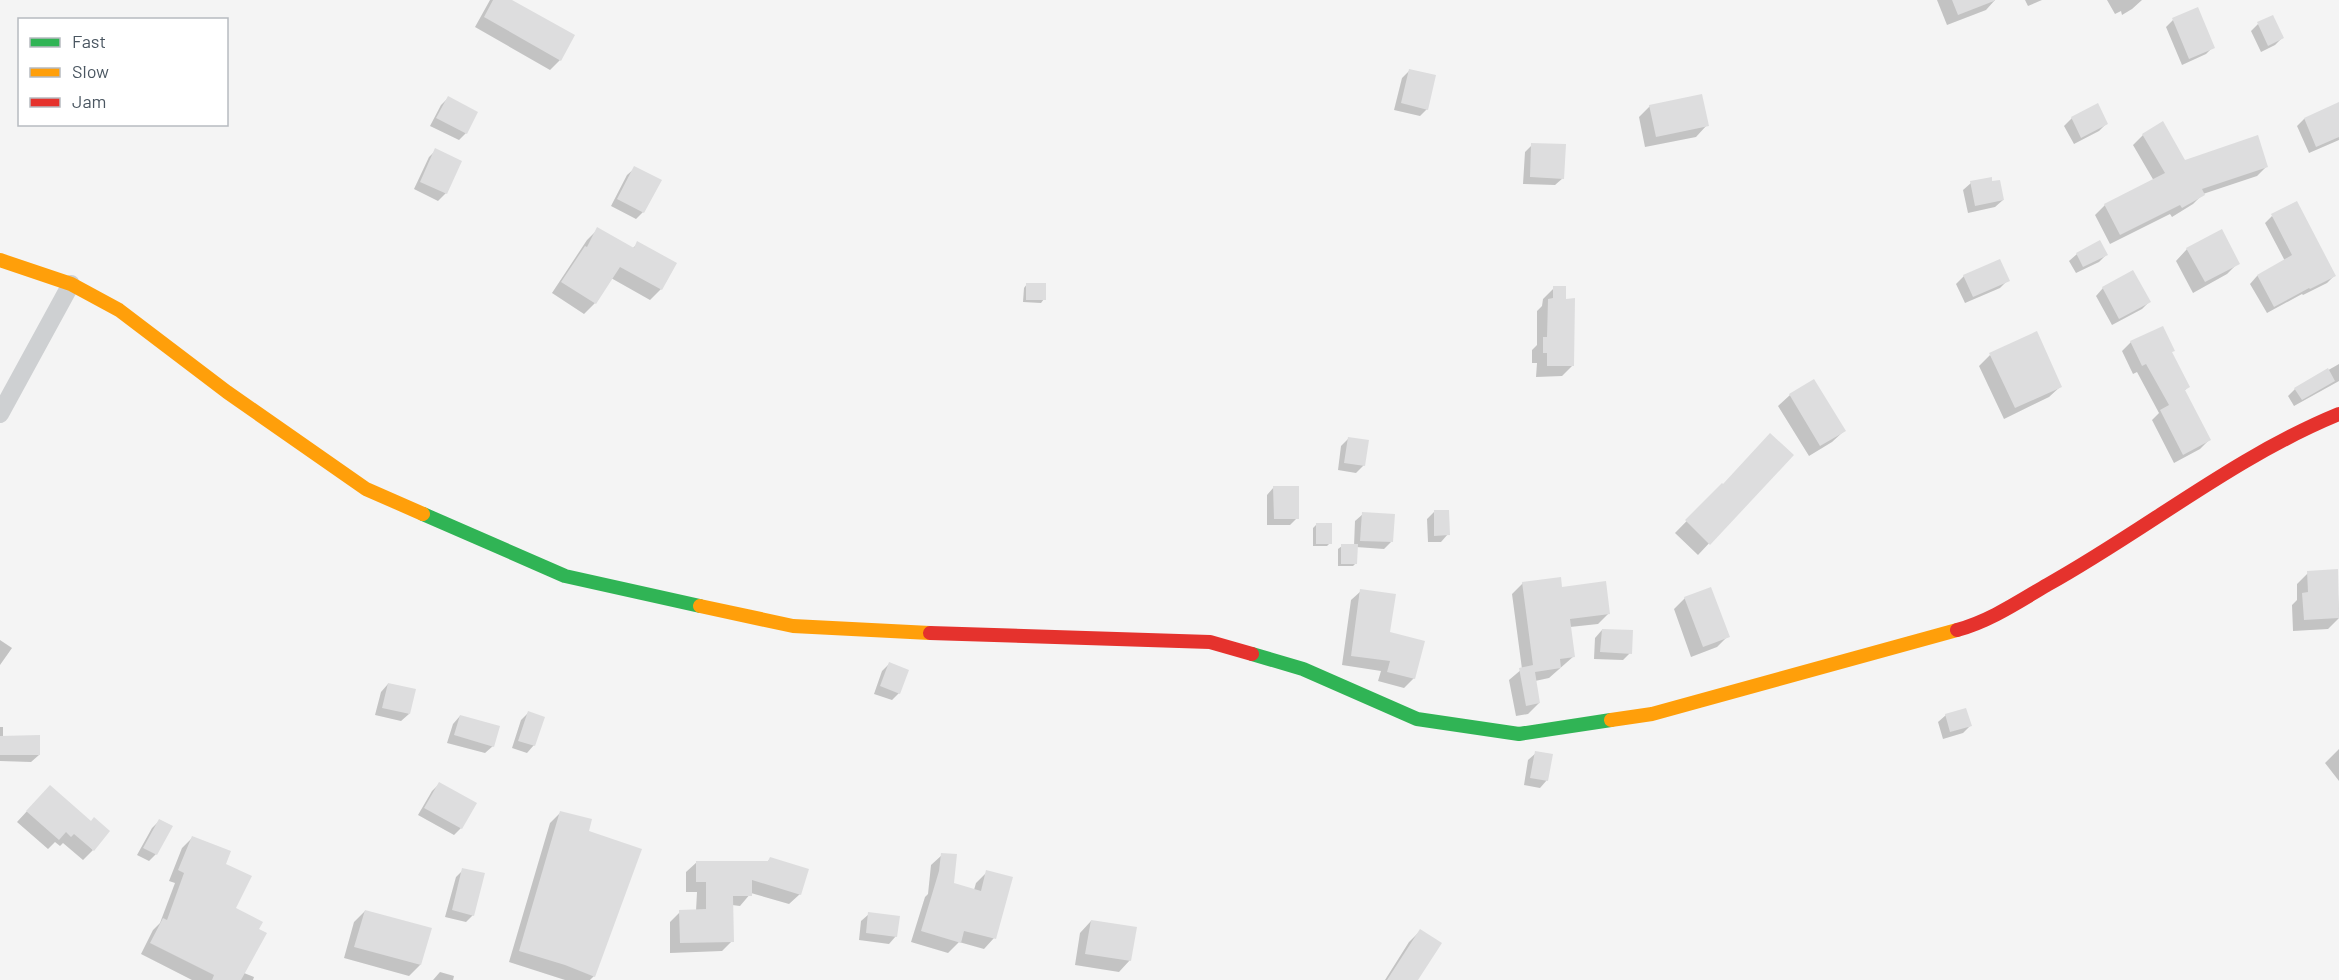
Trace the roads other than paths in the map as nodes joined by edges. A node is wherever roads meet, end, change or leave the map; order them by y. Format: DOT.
graph roads {
  1 [pos="0,260"];
  2 [pos="71,284"];
  3 [pos="0,414"];
  4 [pos="2339,414"];
  1 -- 2 [label="street"];
  2 -- 3 [label="street"];
  2 -- 4 [label="street"];
}
